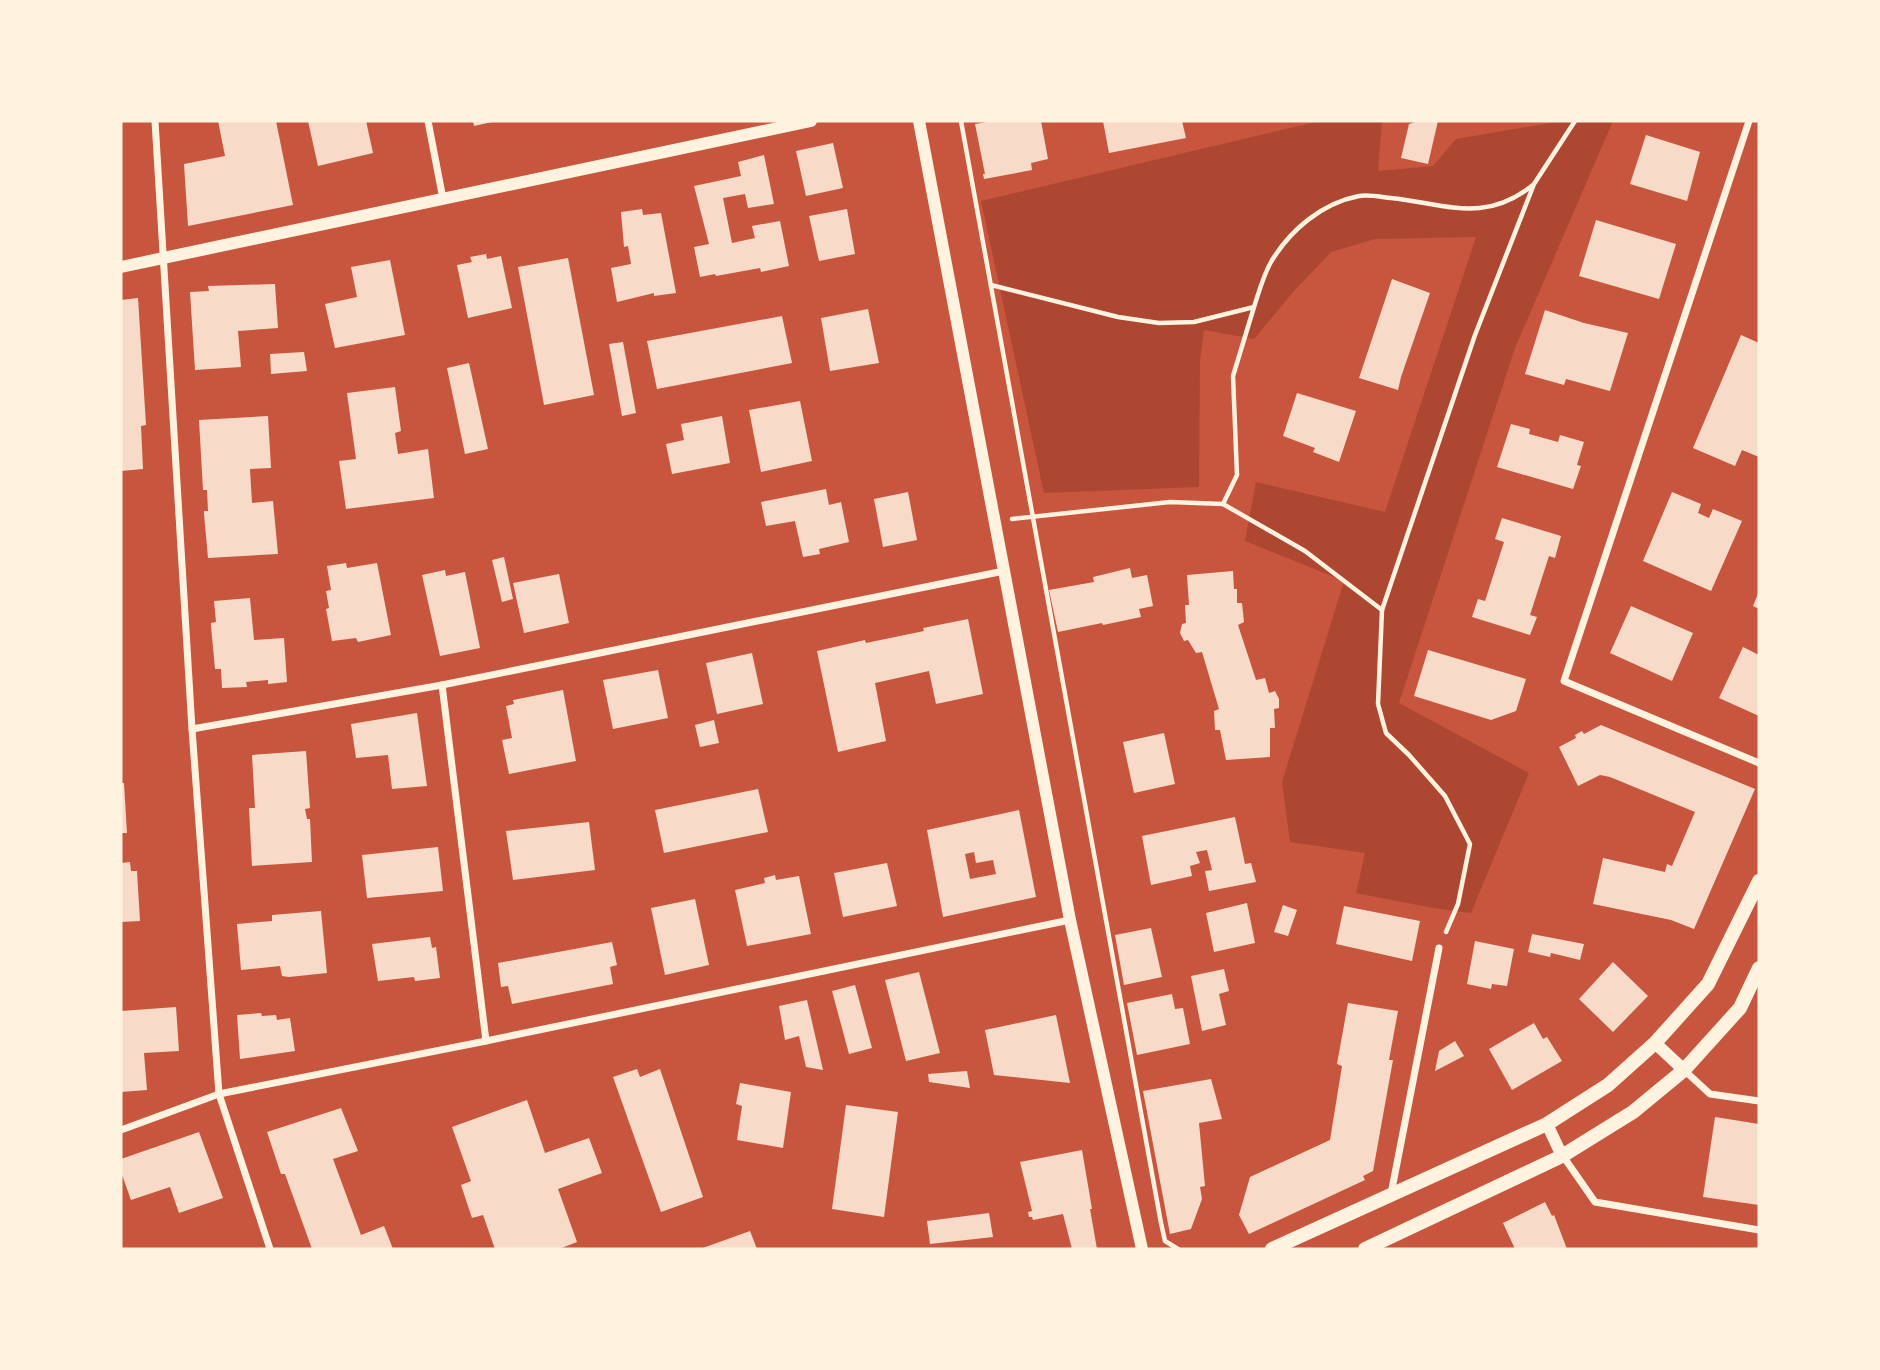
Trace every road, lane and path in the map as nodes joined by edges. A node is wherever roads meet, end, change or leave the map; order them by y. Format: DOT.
graph roads {
  1 [pos="155,121"];
  2 [pos="428,121"];
  3 [pos="811,121"];
  4 [pos="919,121"];
  5 [pos="961,121"];
  6 [pos="1575,121"];
  7 [pos="1749,121"];
  8 [pos="1534,184"];
  9 [pos="443,199"];
  10 [pos="165,258"];
  11 [pos="121,267"];
  12 [pos="991,285"];
  13 [pos="1254,307"];
  14 [pos="1223,504"];
  15 [pos="1032,515"];
  16 [pos="994,522"];
  17 [pos="1003,571"];
  18 [pos="1382,610"];
  19 [pos="442,685"];
  20 [pos="192,729"];
  21 [pos="1759,763"];
  22 [pos="1759,881"];
  23 [pos="1070,920"];
  24 [pos="1439,948"];
  25 [pos="1759,968"];
  26 [pos="486,1041"];
  27 [pos="1655,1043"];
  28 [pos="1684,1070"];
  29 [pos="219,1094"];
  30 [pos="1759,1101"];
  31 [pos="1547,1124"];
  32 [pos="121,1129"];
  33 [pos="1562,1156"];
  34 [pos="1391,1195"];
  35 [pos="1759,1230"];
  36 [pos="270,1249"];
  37 [pos="1142,1249"];
  38 [pos="1178,1249"];
  39 [pos="1272,1249"];
  40 [pos="1365,1249"];
  1 -- 10 [label="street"];
  2 -- 9 [label="street"];
  3 -- 9 [label="street"];
  4 -- 16 [label="street"];
  5 -- 12 [label="path"];
  6 -- 8 [label="path"];
  7 -- 21 [label="street"];
  8 -- 13 [label="path"];
  8 -- 18 [label="path"];
  9 -- 10 [label="street"];
  10 -- 11 [label="street"];
  10 -- 20 [label="street"];
  12 -- 13 [label="path"];
  12 -- 15 [label="path"];
  13 -- 14 [label="path"];
  14 -- 15 [label="path"];
  14 -- 18 [label="path"];
  15 -- 16 [label="path"];
  15 -- 38 [label="path"];
  16 -- 17 [label="street"];
  17 -- 19 [label="street"];
  17 -- 23 [label="street"];
  18 -- 24 [label="path"];
  19 -- 20 [label="street"];
  19 -- 26 [label="street"];
  20 -- 29 [label="street"];
  22 -- 27 [label="main road"];
  23 -- 26 [label="street"];
  23 -- 37 [label="street"];
  24 -- 34 [label="street"];
  25 -- 28 [label="main road"];
  26 -- 29 [label="street"];
  27 -- 28 [label="street"];
  27 -- 31 [label="main road"];
  28 -- 30 [label="street"];
  28 -- 33 [label="main road"];
  29 -- 32 [label="street"];
  29 -- 36 [label="street"];
  31 -- 33 [label="street"];
  31 -- 34 [label="main road"];
  33 -- 35 [label="street"];
  33 -- 40 [label="main road"];
  34 -- 39 [label="main road"];
}
